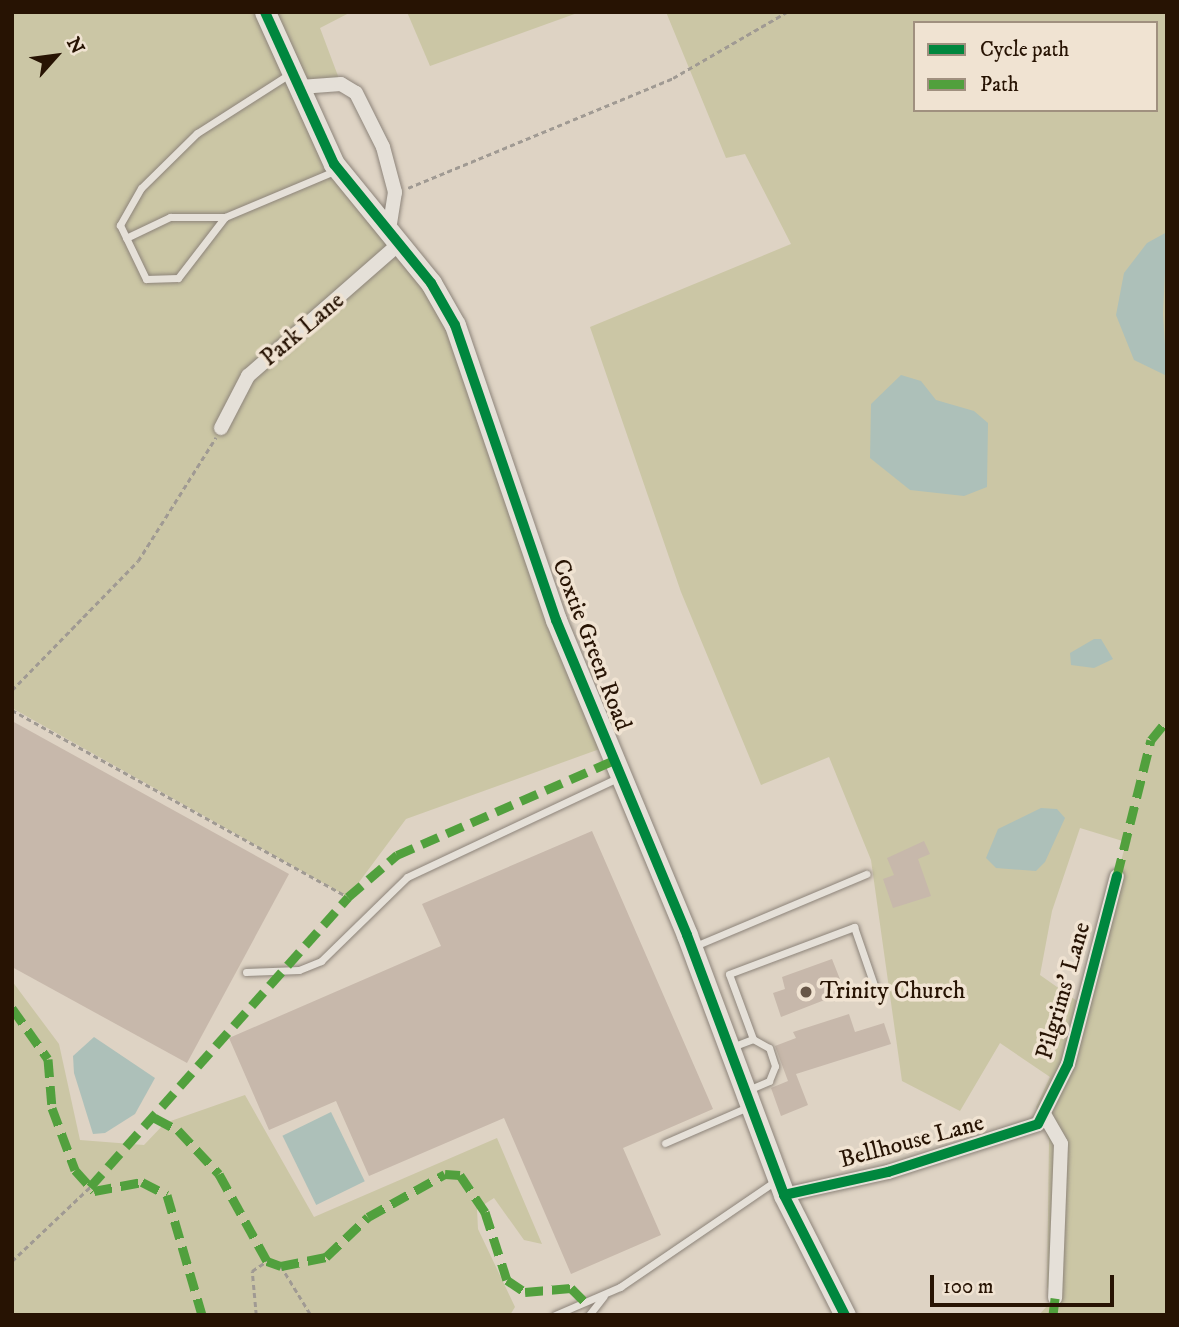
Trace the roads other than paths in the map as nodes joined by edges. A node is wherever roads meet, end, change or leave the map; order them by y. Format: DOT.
graph roads {
  1 [pos="265,12"];
  2 [pos="296,80"];
  3 [pos="338,169"];
  4 [pos="225,217"];
  5 [pos="395,235"];
  6 [pos="126,238"];
  7 [pos="221,428"];
  8 [pos="621,776"];
  9 [pos="866,874"];
  10 [pos="1117,876"];
  11 [pos="691,947"];
  12 [pos="246,972"];
  13 [pos="875,988"];
  14 [pos="753,1039"];
  15 [pos="729,1049"];
  16 [pos="748,1099"];
  17 [pos="1044,1114"];
  18 [pos="665,1143"];
  19 [pos="781,1187"];
  20 [pos="606,1294"];
  21 [pos="1055,1298"];
  22 [pos="555,1315"];
  23 [pos="589,1315"];
  24 [pos="845,1315"];
  1 -- 2 [label="street, Coxtie Green Road"];
  2 -- 3 [label="street, Coxtie Green Road"];
  2 -- 5 [label="street"];
  2 -- 6 [label="lane"];
  3 -- 4 [label="lane"];
  3 -- 5 [label="street, Coxtie Green Road"];
  4 -- 6 [label="lane"];
  4 -- 6 [label="lane"];
  5 -- 7 [label="street, Park Lane"];
  5 -- 8 [label="street, Coxtie Green Road"];
  8 -- 11 [label="street, Coxtie Green Road"];
  8 -- 12 [label="lane"];
  9 -- 11 [label="lane"];
  10 -- 17 [label="street, Pilgrims' Lane"];
  11 -- 15 [label="street, Coxtie Green Road"];
  13 -- 14 [label="lane"];
  14 -- 15 [label="lane"];
  14 -- 16 [label="lane"];
  15 -- 16 [label="street, Coxtie Green Road"];
  16 -- 18 [label="lane"];
  16 -- 19 [label="street, Coxtie Green Road"];
  17 -- 19 [label="street, Bellhouse Lane"];
  17 -- 21 [label="street"];
  19 -- 20 [label="lane"];
  19 -- 24 [label="street, Coxtie Green Road"];
  20 -- 22 [label="lane"];
  20 -- 23 [label="lane"];
}
